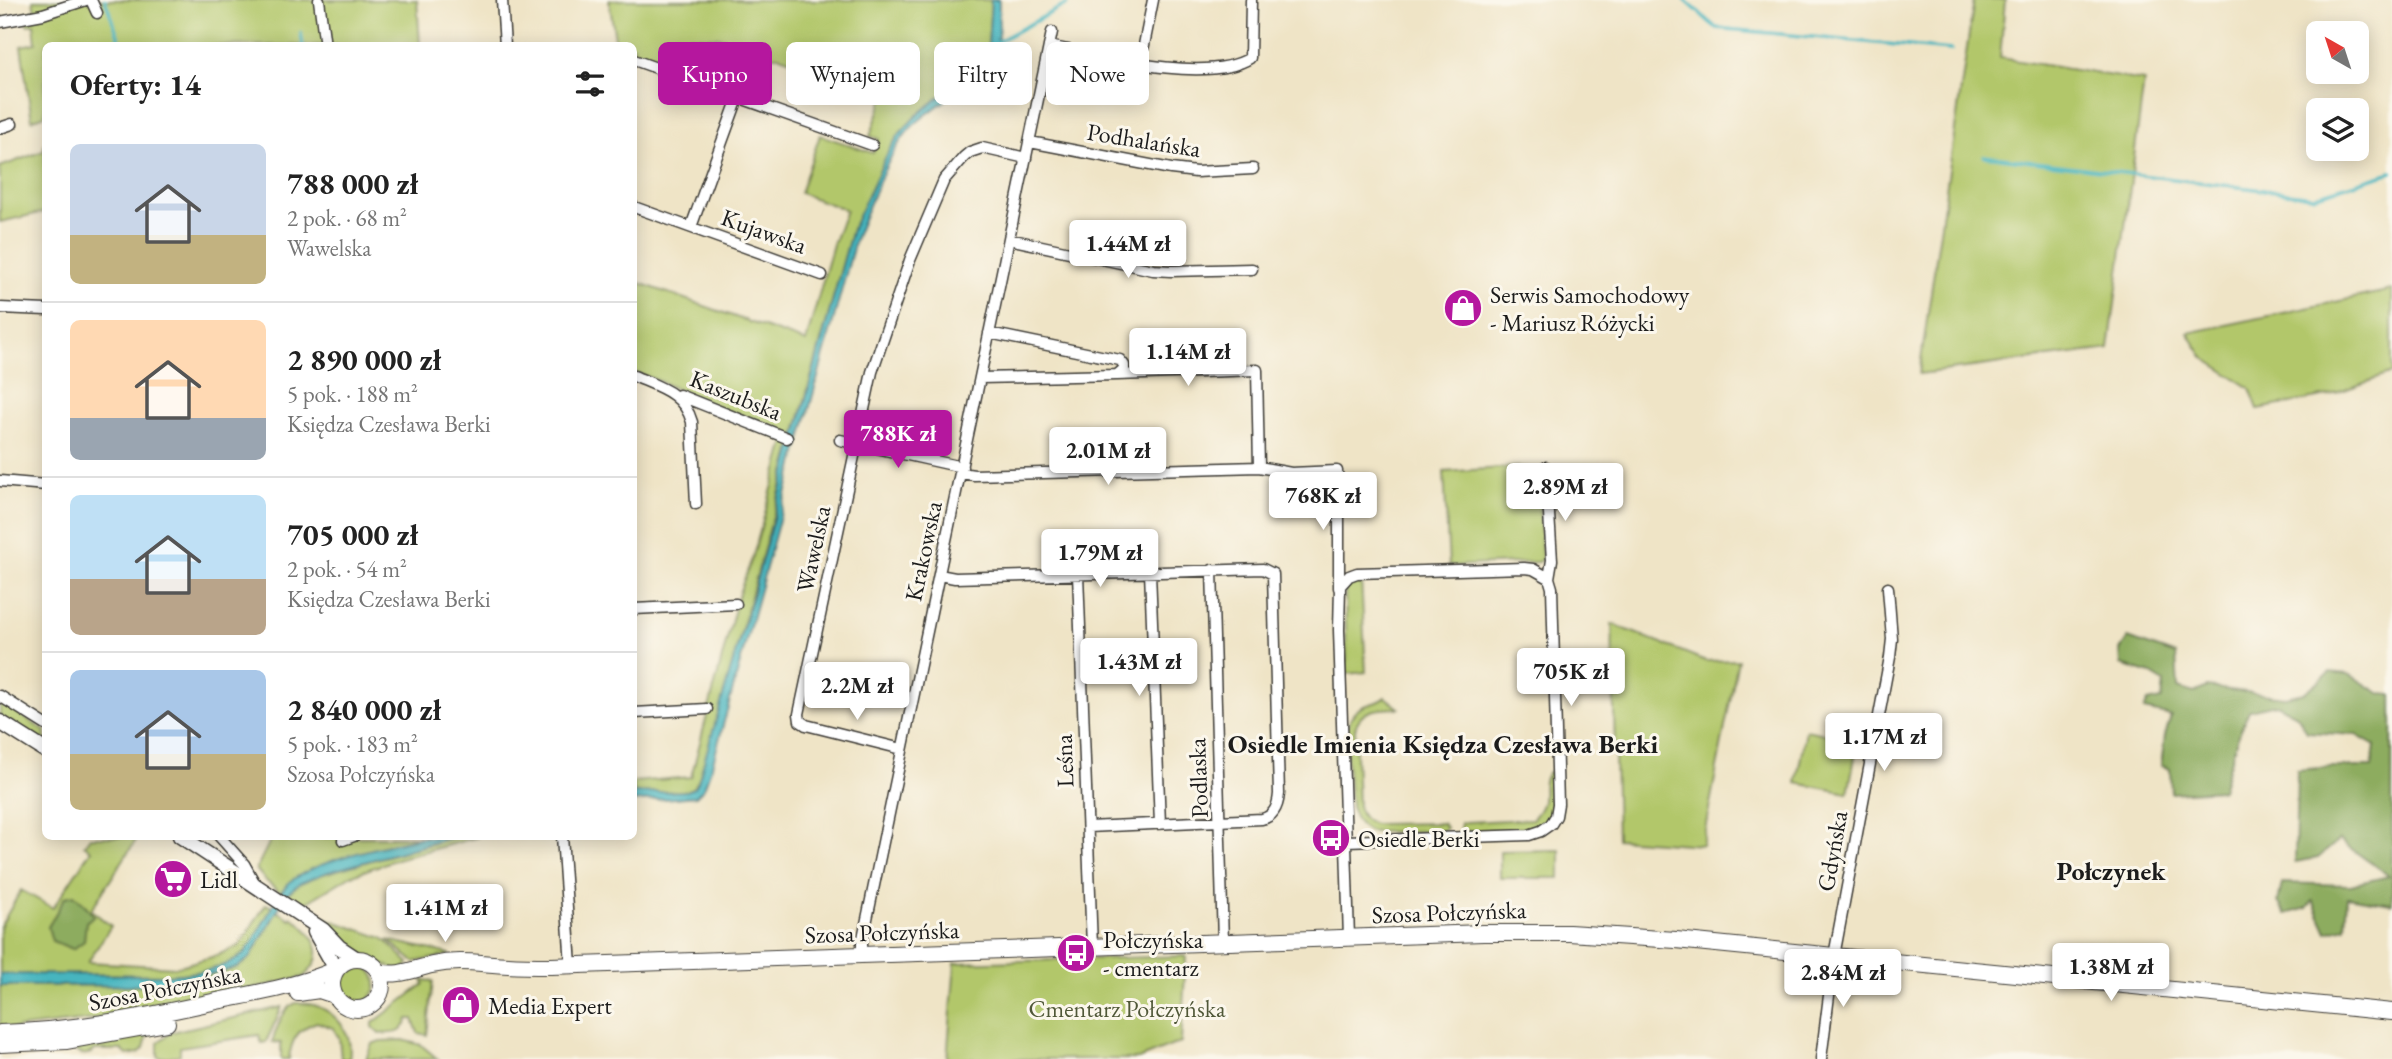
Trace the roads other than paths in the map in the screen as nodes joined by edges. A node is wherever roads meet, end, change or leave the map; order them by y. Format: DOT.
graph roads {
  1 [pos="88,0"];
  2 [pos="319,0"];
  3 [pos="502,0"];
  4 [pos="1153,0"];
  5 [pos="1251,0"];
  6 [pos="97,13"];
  7 [pos="0,22"];
  8 [pos="1052,32"];
  9 [pos="324,42"];
  10 [pos="505,42"];
  11 [pos="1050,42"];
  12 [pos="1145,42"];
  13 [pos="637,61"];
  14 [pos="1046,61"];
  15 [pos="1149,65"];
  16 [pos="658,69"];
  17 [pos="735,105"];
  18 [pos="758,105"];
  19 [pos="12,124"];
  20 [pos="0,128"];
  21 [pos="1030,142"];
  22 [pos="872,145"];
  23 [pos="1026,158"];
  24 [pos="1253,169"];
  25 [pos="637,207"];
  26 [pos="691,227"];
  27 [pos="1009,239"];
  28 [pos="1252,269"];
  29 [pos="822,275"];
  30 [pos="0,308"];
  31 [pos="42,310"];
  32 [pos="989,333"];
  33 [pos="1117,375"];
  34 [pos="637,377"];
  35 [pos="980,378"];
  36 [pos="670,391"];
  37 [pos="787,438"];
  38 [pos="840,440"];
  39 [pos="857,444"];
  40 [pos="1259,467"];
  41 [pos="1546,467"];
  42 [pos="961,470"];
  43 [pos="0,481"];
  44 [pos="42,485"];
  45 [pos="696,504"];
  46 [pos="1212,570"];
  47 [pos="1150,572"];
  48 [pos="1077,574"];
  49 [pos="939,575"];
  50 [pos="1549,578"];
  51 [pos="1888,588"];
  52 [pos="1339,592"];
  53 [pos="736,604"];
  54 [pos="637,609"];
  55 [pos="0,696"];
  56 [pos="707,709"];
  57 [pos="637,713"];
  58 [pos="0,722"];
  59 [pos="42,722"];
  60 [pos="42,748"];
  61 [pos="902,749"];
  62 [pos="1220,822"];
  63 [pos="1160,824"];
  64 [pos="1088,827"];
  65 [pos="186,840"];
  66 [pos="223,840"];
  67 [pos="562,840"];
  68 [pos="1346,841"];
  69 [pos="256,886"];
  70 [pos="309,922"];
  71 [pos="1349,938"];
  72 [pos="1223,942"];
  73 [pos="324,946"];
  74 [pos="1092,947"];
  75 [pos="862,955"];
  76 [pos="1834,956"];
  77 [pos="357,958"];
  78 [pos="504,965"];
  79 [pos="571,965"];
  80 [pos="336,970"];
  81 [pos="379,972"];
  82 [pos="308,981"];
  83 [pos="334,995"];
  84 [pos="376,1000"];
  85 [pos="2392,1012"];
  86 [pos="0,1033"];
  87 [pos="0,1044"];
  88 [pos="1821,1059"];
  1 -- 6 [label="street"];
  1 -- 7 [label="street"];
  2 -- 9 [label="street"];
  3 -- 10 [label="street"];
  4 -- 12 [label="street"];
  5 -- 15 [label="street"];
  8 -- 11 [label="street, Krakowska"];
  13 -- 16 [label="street"];
  14 -- 21 [label="street, Krakowska"];
  17 -- 26 [label="street, Kujawska"];
  18 -- 22 [label="street"];
  19 -- 20 [label="street"];
  21 -- 23 [label="street, Krakowska"];
  21 -- 24 [label="street, Podhalańska"];
  23 -- 27 [label="street, Krakowska"];
  23 -- 39 [label="street, Wawelska"];
  25 -- 26 [label="street, Kujawska"];
  26 -- 29 [label="street, Kujawska"];
  27 -- 28 [label="street"];
  27 -- 32 [label="street, Krakowska"];
  30 -- 31 [label="street"];
  32 -- 33 [label="street"];
  32 -- 35 [label="street, Krakowska"];
  33 -- 35 [label="street"];
  33 -- 40 [label="street"];
  34 -- 36 [label="street, Kaszubska"];
  35 -- 42 [label="street, Krakowska"];
  36 -- 37 [label="street, Kaszubska"];
  36 -- 45 [label="street, Kaszubska"];
  38 -- 39 [label="street"];
  39 -- 42 [label="street"];
  39 -- 61 [label="street, Wawelska"];
  40 -- 42 [label="street"];
  40 -- 52 [label="street"];
  41 -- 50 [label="street"];
  42 -- 49 [label="street, Krakowska"];
  43 -- 44 [label="street"];
  46 -- 47 [label="street"];
  46 -- 62 [label="street, Podlaska"];
  46 -- 62 [label="street"];
  47 -- 48 [label="street"];
  47 -- 63 [label="street"];
  48 -- 49 [label="street"];
  48 -- 64 [label="street, Leśna"];
  49 -- 61 [label="street, Krakowska"];
  50 -- 52 [label="street"];
  50 -- 68 [label="street"];
  51 -- 76 [label="street, Gdyńska"];
  52 -- 68 [label="street"];
  53 -- 54 [label="street"];
  55 -- 59 [label="street"];
  56 -- 57 [label="street"];
  58 -- 60 [label="street"];
  61 -- 75 [label="street, Krakowska"];
  62 -- 63 [label="street"];
  62 -- 72 [label="street, Podlaska"];
  63 -- 64 [label="street"];
  64 -- 74 [label="street, Leśna"];
  65 -- 69 [label="street"];
  66 -- 69 [label="street"];
  67 -- 79 [label="street"];
  68 -- 71 [label="street"];
  69 -- 70 [label="street"];
  70 -- 73 [label="street"];
  70 -- 77 [label="street"];
  71 -- 72 [label="main road, Szosa Połczyńska"];
  71 -- 76 [label="main road, Szosa Połczyńska"];
  72 -- 74 [label="main road, Szosa Połczyńska"];
  73 -- 80 [label="street"];
  73 -- 82 [label="street"];
  74 -- 75 [label="main road, Szosa Połczyńska"];
  75 -- 79 [label="main road, Szosa Połczyńska"];
  76 -- 85 [label="main road, Szosa Połczyńska"];
  76 -- 88 [label="street, Gdyńska"];
  77 -- 80 [label="main road"];
  77 -- 81 [label="main road"];
  78 -- 79 [label="main road, Szosa Połczyńska"];
  78 -- 81 [label="main road, Szosa Połczyńska"];
  78 -- 84 [label="main road, Szosa Połczyńska"];
  80 -- 82 [label="main road, Szosa Połczyńska"];
  80 -- 83 [label="main road"];
  81 -- 84 [label="main road"];
  82 -- 86 [label="main road, Szosa Połczyńska"];
  83 -- 84 [label="main road"];
  83 -- 87 [label="main road, Szosa Połczyńska"];
}
